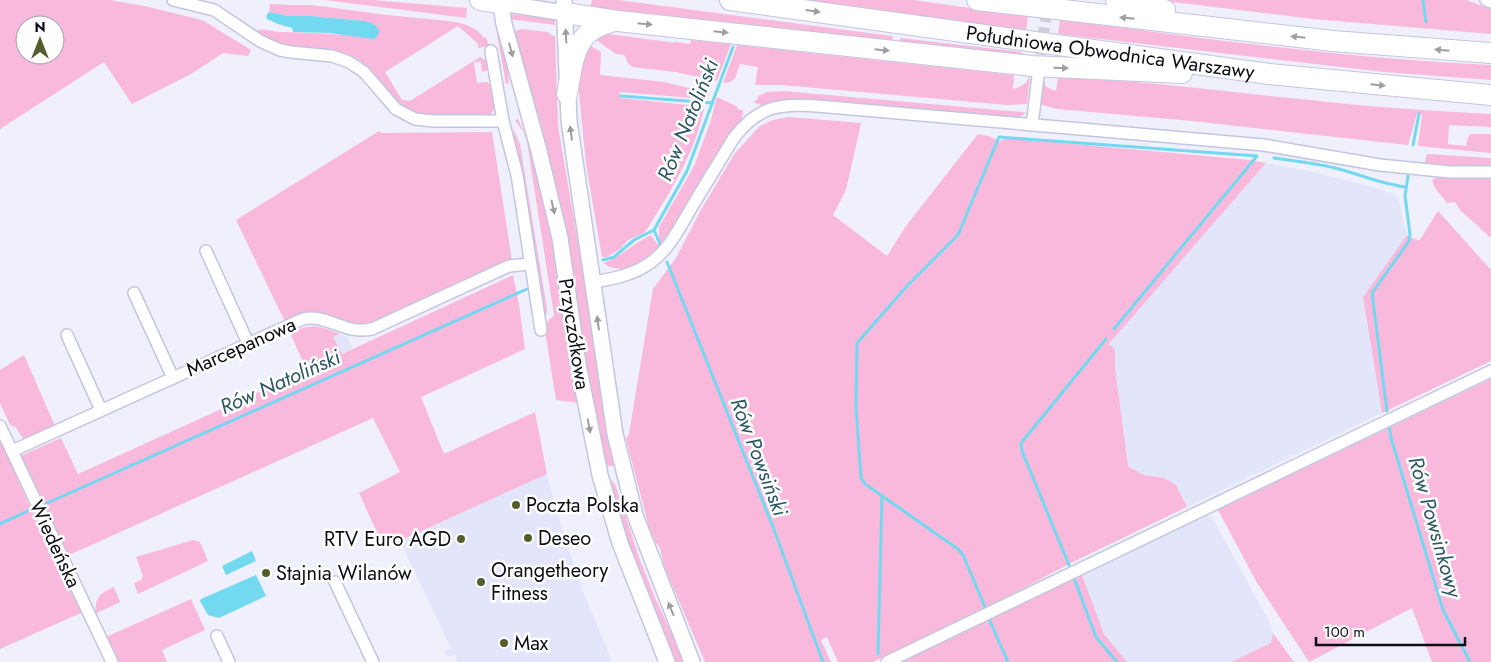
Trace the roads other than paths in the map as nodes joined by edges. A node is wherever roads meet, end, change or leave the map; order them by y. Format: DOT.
graph roads {
  1 [pos="173,0"];
  2 [pos="480,0"];
  3 [pos="730,0"];
  4 [pos="977,0"];
  5 [pos="1116,0"];
  6 [pos="1486,0"];
  7 [pos="500,1"];
  8 [pos="1491,2"];
  9 [pos="564,6"];
  10 [pos="618,21"];
  11 [pos="1262,33"];
  12 [pos="491,50"];
  13 [pos="1491,53"];
  14 [pos="1269,74"];
  15 [pos="1038,76"];
  16 [pos="567,94"];
  17 [pos="1491,95"];
  18 [pos="503,121"];
  19 [pos="1032,125"];
  20 [pos="1491,172"];
  21 [pos="206,251"];
  22 [pos="530,264"];
  23 [pos="593,282"];
  24 [pos="134,293"];
  25 [pos="540,330"];
  26 [pos="67,335"];
  27 [pos="248,343"];
  28 [pos="1491,371"];
  29 [pos="173,378"];
  30 [pos="101,410"];
  31 [pos="0,426"];
  32 [pos="12,451"];
  33 [pos="600,475"];
  34 [pos="628,490"];
  35 [pos="335,582"];
  36 [pos="217,636"];
  37 [pos="112,662"];
  38 [pos="229,662"];
  39 [pos="373,662"];
  40 [pos="667,662"];
  41 [pos="692,662"];
  42 [pos="887,662"];
  1 -- 18 [label="street"];
  2 -- 7 [label="highway"];
  3 -- 14 [label="highway, Południowa Obwodnica Warszawy, one-way"];
  11 -- 4 [label="highway, Południowa Obwodnica Warszawy, one-way"];
  5 -- 11 [label="highway"];
  6 -- 8 [label="street"];
  7 -- 9 [label="main road"];
  7 -- 33 [label="main road, Przyczółkowa, one-way"];
  9 -- 10 [label="highway"];
  16 -- 9 [label="main road, Przyczółkowa, one-way"];
  10 -- 14 [label="highway, one-way"];
  10 -- 16 [label="highway"];
  13 -- 11 [label="highway, Południowa Obwodnica Warszawy, one-way"];
  12 -- 18 [label="street, Przyczółkowa"];
  14 -- 17 [label="highway, Południowa Obwodnica Warszawy, one-way"];
  15 -- 19 [label="street"];
  23 -- 16 [label="main road, Przyczółkowa, one-way"];
  18 -- 22 [label="street, Przyczółkowa"];
  19 -- 20 [label="street"];
  19 -- 23 [label="street"];
  21 -- 27 [label="street"];
  22 -- 25 [label="street, Przyczółkowa"];
  22 -- 27 [label="street, Marcepanowa"];
  34 -- 23 [label="main road, Przyczółkowa, one-way"];
  24 -- 29 [label="street"];
  26 -- 30 [label="street"];
  27 -- 29 [label="street, Marcepanowa"];
  28 -- 42 [label="street"];
  29 -- 30 [label="street, Marcepanowa"];
  30 -- 32 [label="street, Marcepanowa"];
  31 -- 32 [label="street, Wiedeńska"];
  32 -- 37 [label="street, Wiedeńska"];
  33 -- 34 [label="main road"];
  33 -- 40 [label="main road, Przyczółkowa"];
  41 -- 34 [label="main road, Przyczółkowa, one-way"];
  35 -- 39 [label="street"];
  36 -- 38 [label="street"];
}
